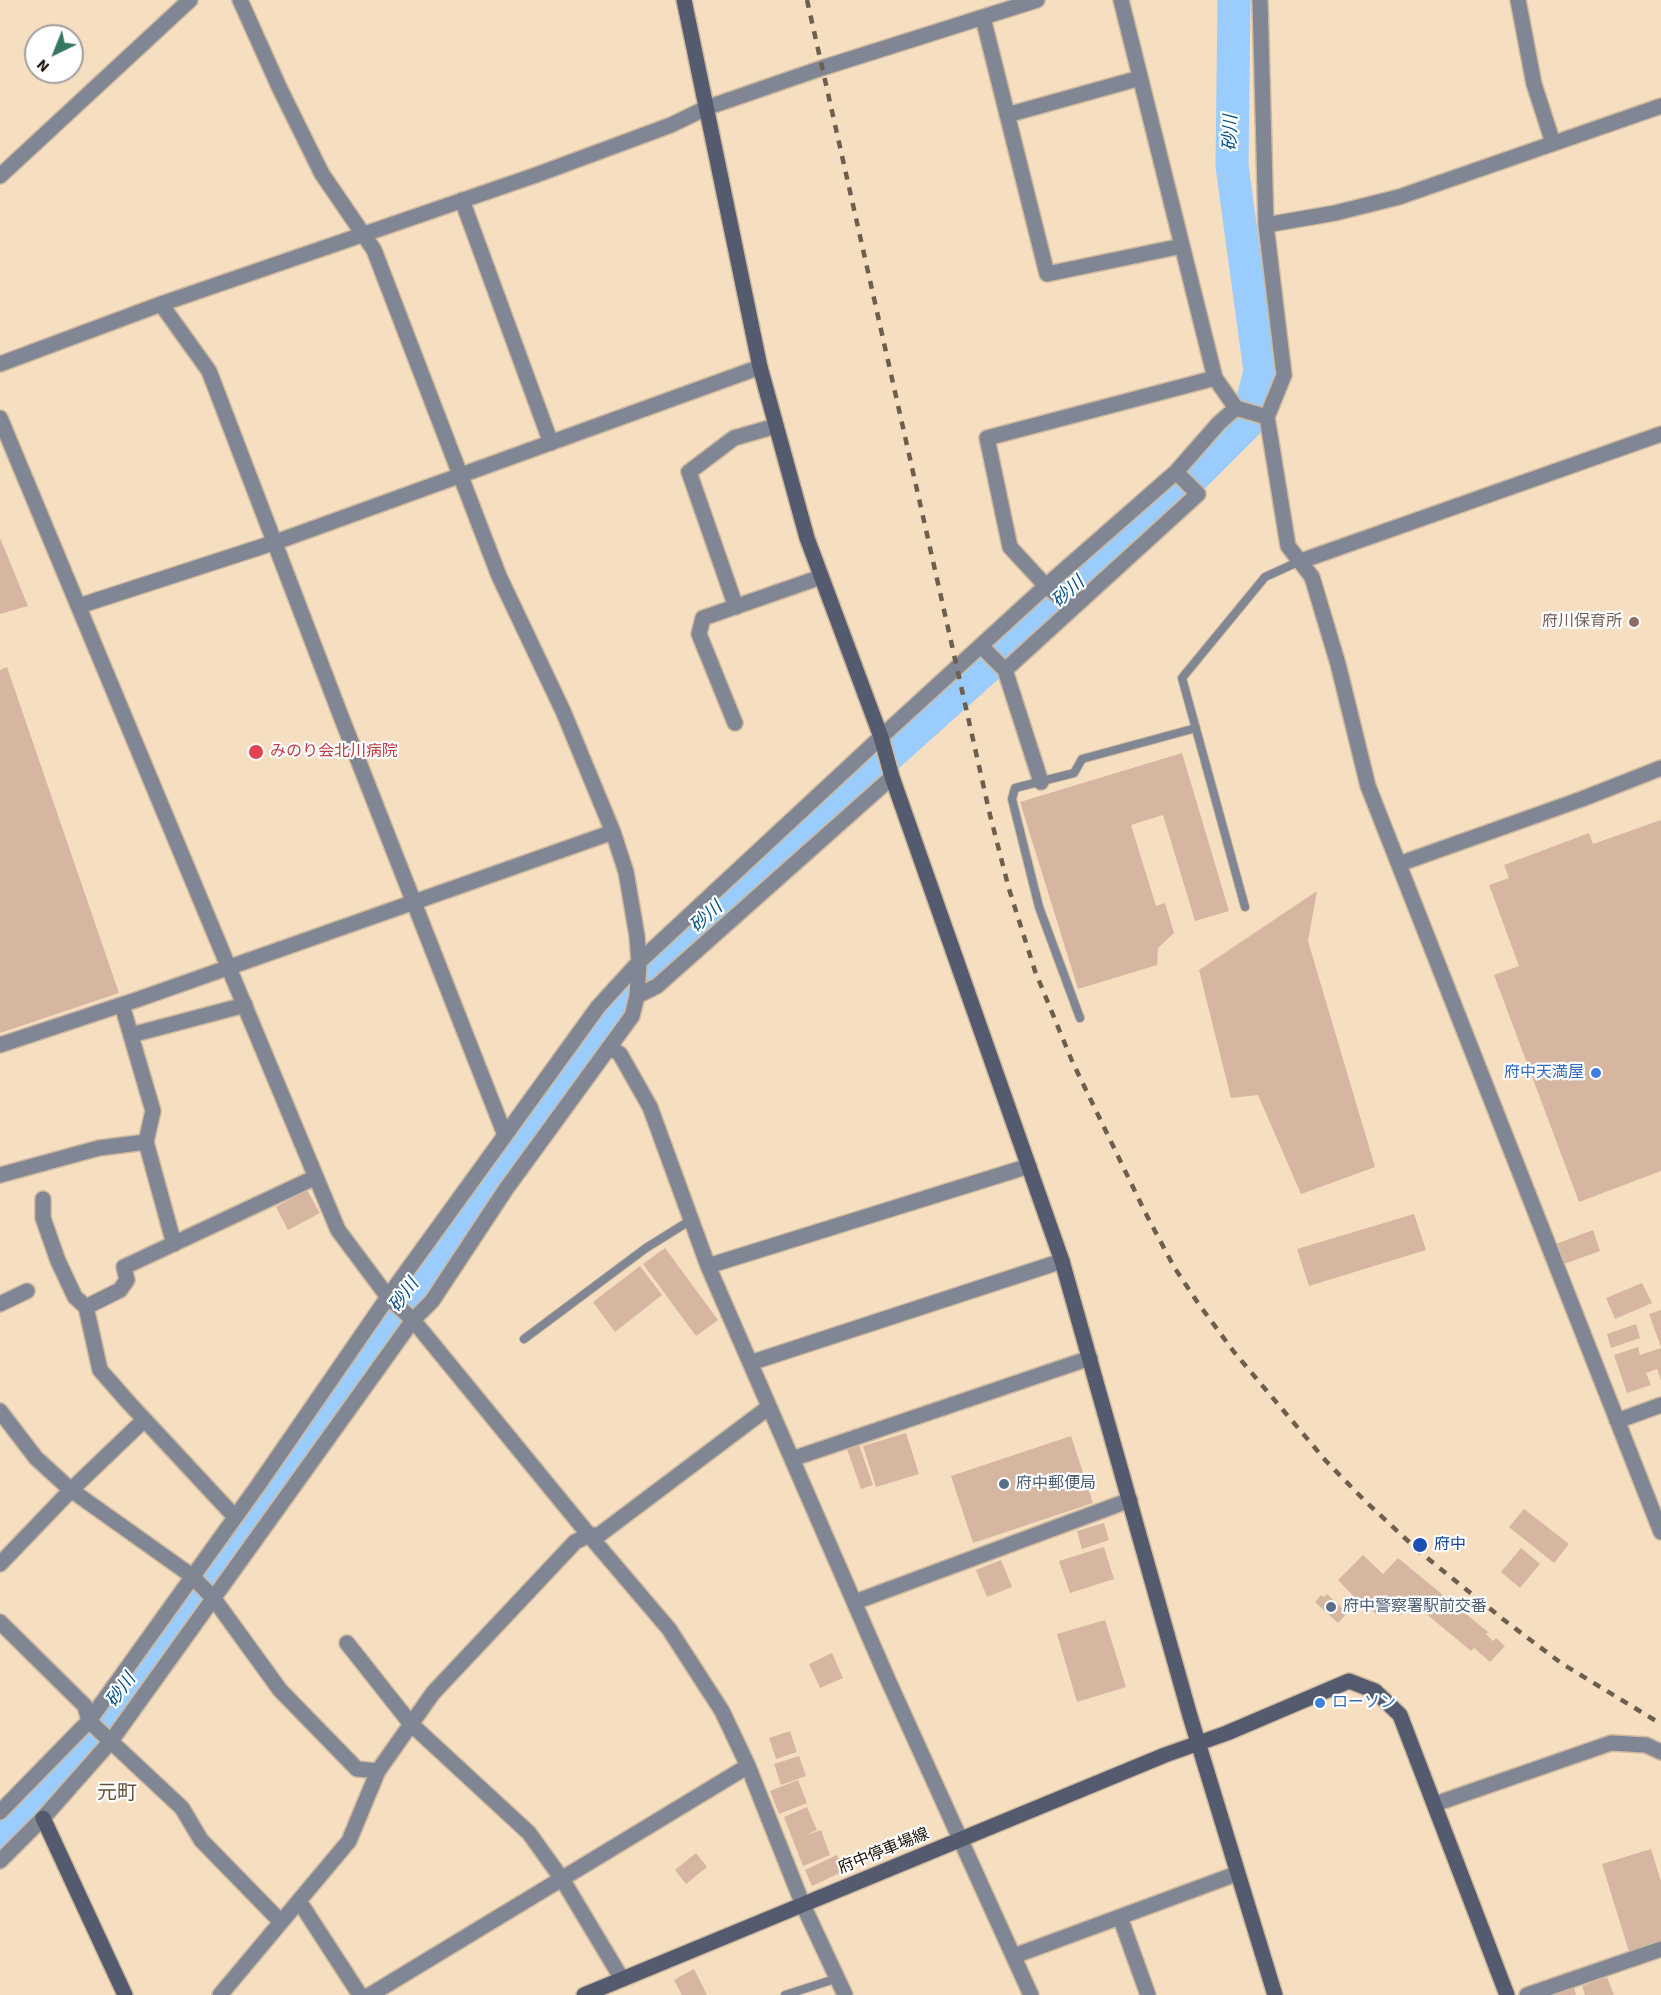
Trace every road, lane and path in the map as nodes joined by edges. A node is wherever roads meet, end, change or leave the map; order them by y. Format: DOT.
graph roads {
  1 [pos="189,0"];
  2 [pos="240,0"];
  3 [pos="684,0"];
  4 [pos="1037,0"];
  5 [pos="1121,0"];
  6 [pos="1260,0"];
  7 [pos="1518,0"];
  8 [pos="982,18"];
  9 [pos="1140,78"];
  10 [pos="1661,106"];
  11 [pos="706,108"];
  12 [pos="1007,115"];
  13 [pos="1553,143"];
  14 [pos="0,176"];
  15 [pos="462,200"];
  16 [pos="1266,225"];
  17 [pos="362,235"];
  18 [pos="1182,246"];
  19 [pos="161,304"];
  20 [pos="0,364"];
  21 [pos="760,367"];
  22 [pos="1215,378"];
  23 [pos="1236,408"];
  24 [pos="1266,417"];
  25 [pos="0,418"];
  26 [pos="776,426"];
  27 [pos="1661,434"];
  28 [pos="551,442"];
  29 [pos="1176,472"];
  30 [pos="460,475"];
  31 [pos="276,542"];
  32 [pos="1301,561"];
  33 [pos="821,578"];
  34 [pos="1046,586"];
  35 [pos="79,606"];
  36 [pos="736,607"];
  37 [pos="1073,608"];
  38 [pos="981,646"];
  39 [pos="1005,670"];
  40 [pos="735,723"];
  41 [pos="1196,728"];
  42 [pos="881,737"];
  43 [pos="1661,768"];
  44 [pos="892,777"];
  45 [pos="1041,782"];
  46 [pos="614,832"];
  47 [pos="1399,864"];
  48 [pos="415,903"];
  49 [pos="1245,907"];
  50 [pos="639,962"];
  51 [pos="230,966"];
  52 [pos="637,996"];
  53 [pos="122,1005"];
  54 [pos="245,1005"];
  55 [pos="1080,1017"];
  56 [pos="131,1035"];
  57 [pos="0,1045"];
  58 [pos="609,1047"];
  59 [pos="505,1135"];
  60 [pos="146,1142"];
  61 [pos="1029,1166"];
  62 [pos="0,1175"];
  63 [pos="316,1177"];
  64 [pos="43,1199"];
  65 [pos="691,1220"];
  66 [pos="174,1244"];
  67 [pos="1062,1261"];
  68 [pos="708,1266"];
  69 [pos="27,1291"];
  70 [pos="388,1297"];
  71 [pos="0,1304"];
  72 [pos="87,1307"];
  73 [pos="413,1320"];
  74 [pos="524,1339"];
  75 [pos="1090,1358"];
  76 [pos="750,1363"];
  77 [pos="1661,1405"];
  78 [pos="770,1407"];
  79 [pos="0,1411"];
  80 [pos="144,1420"];
  81 [pos="1617,1421"];
  82 [pos="792,1459"];
  83 [pos="71,1490"];
  84 [pos="1130,1500"];
  85 [pos="235,1517"];
  86 [pos="1661,1532"];
  87 [pos="589,1535"];
  88 [pos="0,1564"];
  89 [pos="192,1576"];
  90 [pos="214,1599"];
  91 [pos="855,1602"];
  92 [pos="0,1622"];
  93 [pos="347,1643"];
  94 [pos="89,1721"];
  95 [pos="411,1724"];
  96 [pos="111,1741"];
  97 [pos="1198,1743"];
  98 [pos="1661,1752"];
  99 [pos="748,1766"];
  100 [pos="378,1771"];
  101 [pos="1435,1804"];
  102 [pos="0,1812"];
  103 [pos="43,1818"];
  104 [pos="959,1841"];
  105 [pos="0,1861"];
  106 [pos="1236,1874"];
  107 [pos="562,1879"];
  108 [pos="299,1900"];
  109 [pos="802,1905"];
  110 [pos="1120,1917"];
  111 [pos="281,1922"];
  112 [pos="1661,1949"];
  113 [pos="1014,1956"];
  114 [pos="838,1978"];
  115 [pos="622,1979"];
  116 [pos="125,1995"];
  117 [pos="220,1995"];
  118 [pos="360,1995"];
  119 [pos="370,1995"];
  120 [pos="584,1995"];
  121 [pos="785,1995"];
  122 [pos="845,1995"];
  123 [pos="1031,1995"];
  124 [pos="1148,1995"];
  125 [pos="1275,1995"];
  126 [pos="1507,1995"];
  127 [pos="1527,1995"];
  1 -- 14 [label="street"];
  2 -- 17 [label="street"];
  3 -- 11 [label="street"];
  4 -- 8 [label="street"];
  5 -- 9 [label="street"];
  6 -- 16 [label="street"];
  7 -- 13 [label="street"];
  8 -- 11 [label="street"];
  8 -- 12 [label="street"];
  9 -- 12 [label="street"];
  9 -- 18 [label="street"];
  10 -- 13 [label="street"];
  11 -- 15 [label="street"];
  11 -- 21 [label="street"];
  12 -- 18 [label="street"];
  13 -- 16 [label="street"];
  15 -- 17 [label="street"];
  15 -- 28 [label="street"];
  16 -- 24 [label="street"];
  17 -- 19 [label="street"];
  17 -- 30 [label="street"];
  18 -- 22 [label="street"];
  19 -- 20 [label="street"];
  19 -- 31 [label="street"];
  21 -- 26 [label="street"];
  21 -- 28 [label="street"];
  22 -- 23 [label="street"];
  22 -- 34 [label="street"];
  23 -- 24 [label="street"];
  23 -- 29 [label="street"];
  24 -- 32 [label="street"];
  25 -- 35 [label="street"];
  26 -- 33 [label="street"];
  26 -- 36 [label="street"];
  27 -- 32 [label="street"];
  28 -- 30 [label="street"];
  29 -- 34 [label="street"];
  29 -- 37 [label="street"];
  30 -- 31 [label="street"];
  30 -- 46 [label="street"];
  31 -- 35 [label="street"];
  31 -- 48 [label="street"];
  32 -- 41 [label="lane"];
  32 -- 47 [label="street"];
  33 -- 36 [label="street"];
  33 -- 42 [label="street"];
  34 -- 37 [label="street"];
  34 -- 38 [label="street"];
  35 -- 51 [label="street"];
  36 -- 40 [label="street"];
  37 -- 39 [label="street"];
  38 -- 39 [label="street"];
  38 -- 42 [label="street"];
  39 -- 45 [label="street"];
  41 -- 45 [label="lane"];
  41 -- 49 [label="lane"];
  42 -- 44 [label="street"];
  42 -- 50 [label="street"];
  43 -- 47 [label="street"];
  44 -- 52 [label="street"];
  44 -- 61 [label="street"];
  45 -- 55 [label="lane"];
  46 -- 48 [label="street"];
  46 -- 50 [label="street"];
  47 -- 81 [label="street"];
  48 -- 51 [label="street"];
  48 -- 59 [label="street"];
  50 -- 52 [label="street"];
  50 -- 59 [label="street"];
  51 -- 53 [label="street"];
  51 -- 54 [label="street"];
  52 -- 58 [label="street"];
  53 -- 56 [label="street"];
  53 -- 57 [label="street"];
  54 -- 56 [label="street"];
  54 -- 63 [label="street"];
  56 -- 60 [label="street"];
  58 -- 65 [label="street"];
  58 -- 73 [label="street"];
  59 -- 70 [label="street"];
  60 -- 62 [label="street"];
  60 -- 66 [label="street"];
  61 -- 67 [label="street"];
  61 -- 68 [label="street"];
  63 -- 66 [label="street"];
  63 -- 70 [label="street"];
  64 -- 72 [label="street"];
  65 -- 68 [label="street"];
  65 -- 74 [label="lane"];
  66 -- 72 [label="street"];
  67 -- 75 [label="street"];
  67 -- 76 [label="street"];
  68 -- 76 [label="street"];
  69 -- 71 [label="street"];
  70 -- 73 [label="street"];
  70 -- 85 [label="street"];
  72 -- 80 [label="street"];
  73 -- 87 [label="street"];
  73 -- 90 [label="street"];
  75 -- 82 [label="street"];
  75 -- 84 [label="street"];
  76 -- 78 [label="street"];
  77 -- 81 [label="street"];
  78 -- 82 [label="street"];
  78 -- 87 [label="street"];
  79 -- 83 [label="street"];
  80 -- 83 [label="street"];
  80 -- 85 [label="street"];
  81 -- 86 [label="street"];
  82 -- 91 [label="street"];
  83 -- 88 [label="street"];
  83 -- 89 [label="street"];
  84 -- 91 [label="street"];
  84 -- 97 [label="street"];
  85 -- 89 [label="street"];
  87 -- 95 [label="street"];
  87 -- 99 [label="street"];
  89 -- 90 [label="street"];
  89 -- 94 [label="street"];
  90 -- 96 [label="street"];
  90 -- 100 [label="street"];
  91 -- 104 [label="street"];
  92 -- 94 [label="street"];
  93 -- 95 [label="street"];
  94 -- 96 [label="street"];
  94 -- 102 [label="street"];
  95 -- 100 [label="street"];
  95 -- 107 [label="street"];
  96 -- 103 [label="street"];
  96 -- 111 [label="street"];
  97 -- 101 [label="street, 府中停車場線"];
  97 -- 104 [label="street, 府中停車場線"];
  97 -- 106 [label="street"];
  98 -- 101 [label="street"];
  99 -- 107 [label="street"];
  99 -- 109 [label="street"];
  100 -- 108 [label="street"];
  101 -- 126 [label="street, 府中停車場線"];
  103 -- 105 [label="street"];
  103 -- 116 [label="street"];
  104 -- 109 [label="street, 府中停車場線"];
  104 -- 113 [label="street"];
  106 -- 110 [label="street"];
  106 -- 125 [label="street"];
  107 -- 115 [label="street"];
  107 -- 119 [label="street"];
  108 -- 111 [label="street"];
  108 -- 118 [label="street"];
  109 -- 114 [label="street"];
  109 -- 115 [label="street, 府中停車場線"];
  110 -- 113 [label="street"];
  110 -- 124 [label="street"];
  111 -- 117 [label="street"];
  112 -- 127 [label="street"];
  113 -- 123 [label="street"];
  114 -- 121 [label="lane"];
  114 -- 122 [label="street"];
  115 -- 120 [label="street, 府中停車場線"];
}
